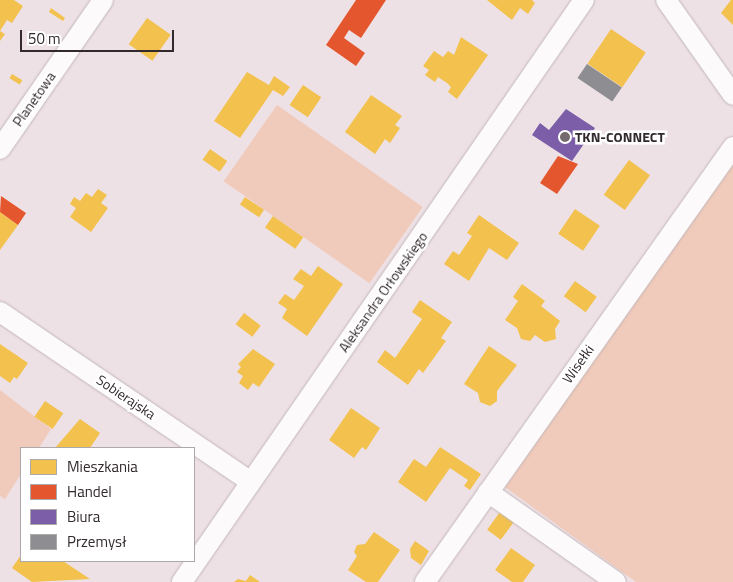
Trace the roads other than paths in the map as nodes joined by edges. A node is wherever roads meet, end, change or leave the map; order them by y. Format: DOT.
graph roads {
  1 [pos="103,0"];
  2 [pos="584,0"];
  3 [pos="666,0"];
  4 [pos="733,95"];
  5 [pos="733,147"];
  6 [pos="0,149"];
  7 [pos="0,312"];
  8 [pos="251,482"];
  9 [pos="488,492"];
  10 [pos="182,582"];
  11 [pos="425,582"];
  12 [pos="616,582"];
  1 -- 6 [label="street, Planetowa"];
  2 -- 8 [label="street, Aleksandra Orłowskiego"];
  3 -- 4 [label="street"];
  5 -- 9 [label="street, Wisełki"];
  7 -- 8 [label="street, Sobierajska"];
  8 -- 10 [label="street, Aleksandra Orłowskiego"];
  9 -- 11 [label="street, Wisełki"];
  9 -- 12 [label="street"];
}
